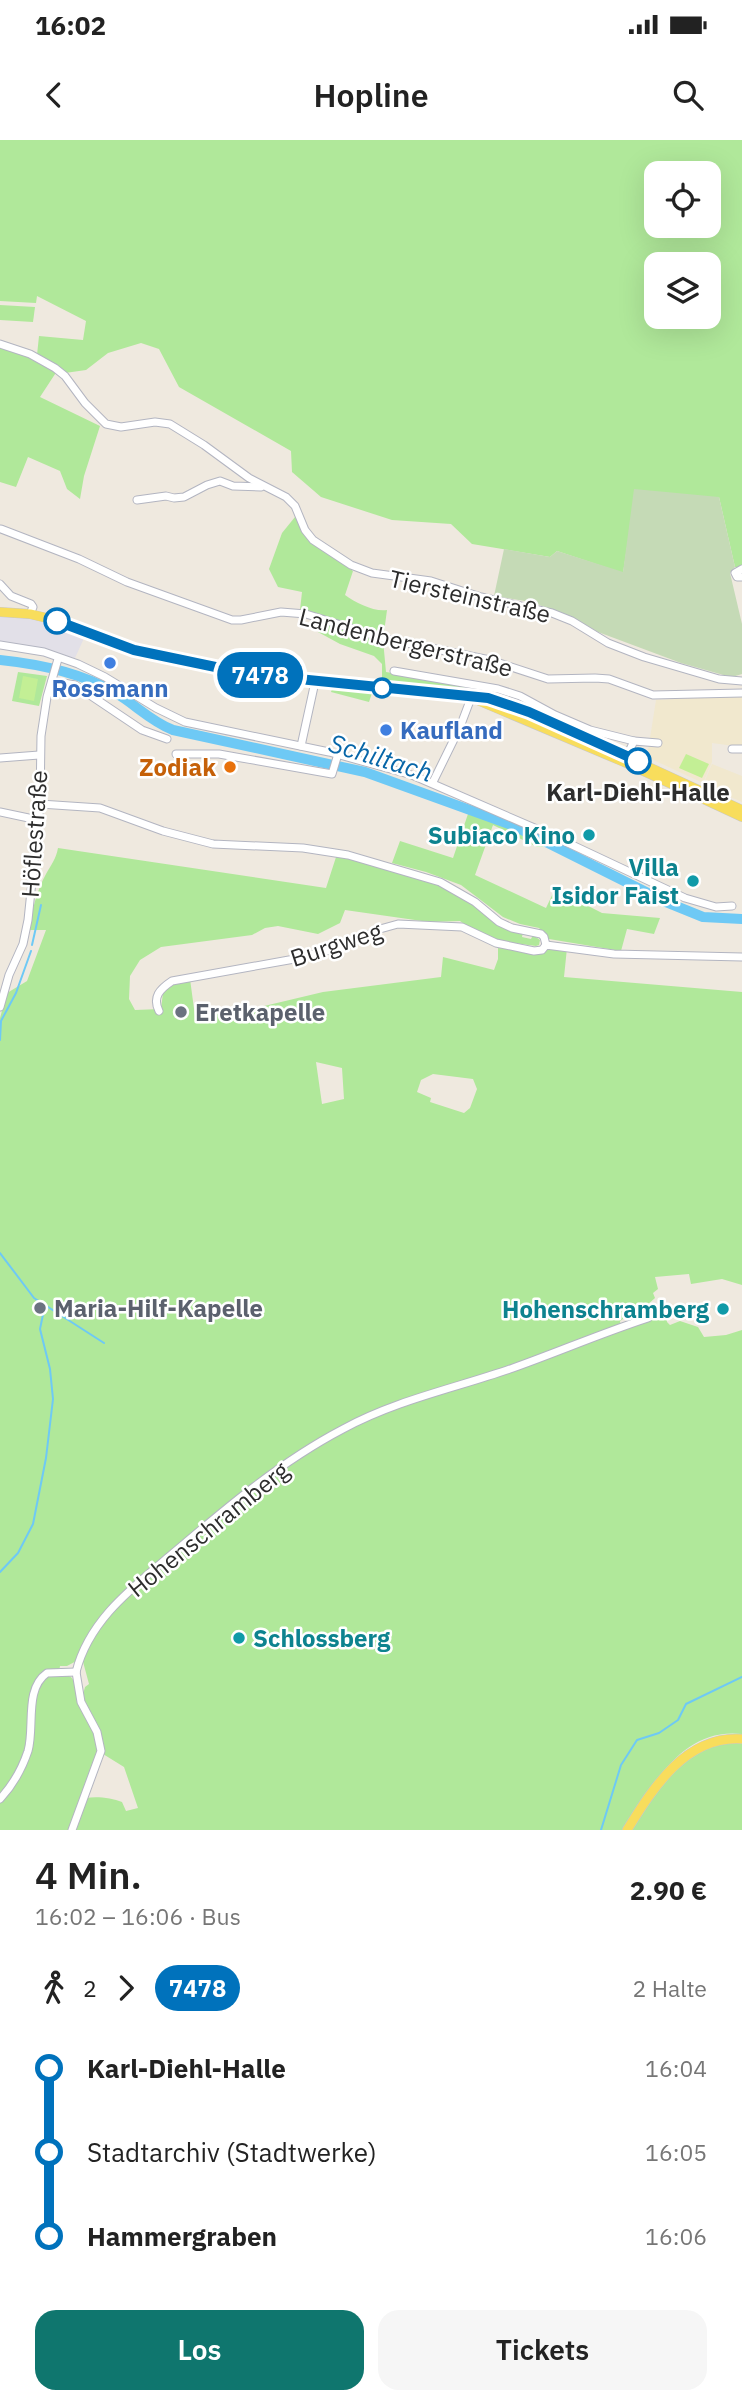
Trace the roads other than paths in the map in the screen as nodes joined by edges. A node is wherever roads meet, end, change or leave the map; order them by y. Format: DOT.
graph roads {
  1 [pos="0,344"];
  2 [pos="264,487"];
  3 [pos="137,500"];
  4 [pos="1,529"];
  5 [pos="742,569"];
  6 [pos="742,578"];
  7 [pos="0,584"];
  8 [pos="0,612"];
  9 [pos="30,614"];
  10 [pos="0,645"];
  11 [pos="57,662"];
  12 [pos="394,671"];
  13 [pos="53,677"];
  14 [pos="315,681"];
  15 [pos="742,681"];
  16 [pos="742,693"];
  17 [pos="471,698"];
  18 [pos="167,739"];
  19 [pos="634,741"];
  20 [pos="658,743"];
  21 [pos="301,746"];
  22 [pos="732,749"];
  23 [pos="742,749"];
  24 [pos="176,754"];
  25 [pos="39,755"];
  26 [pos="337,757"];
  27 [pos="0,758"];
  28 [pos="625,759"];
  29 [pos="433,782"];
  30 [pos="40,804"];
  31 [pos="742,810"];
  32 [pos="0,812"];
  33 [pos="742,817"];
  34 [pos="38,820"];
  35 [pos="732,906"];
  36 [pos="546,945"];
  37 [pos="742,957"];
  38 [pos="0,1007"];
  39 [pos="159,1011"];
  40 [pos="648,1318"];
  41 [pos="76,1672"];
  42 [pos="742,1739"];
  43 [pos="0,1799"];
  44 [pos="72,1830"];
  45 [pos="627,1830"];
  1 -- 2 [label="street, Tiersteinstraße"];
  2 -- 3 [label="street, Tiersteinstraße"];
  2 -- 15 [label="street, Tiersteinstraße"];
  4 -- 16 [label="street, Landenbergerstraße"];
  5 -- 6 [label="street"];
  7 -- 9 [label="street"];
  8 -- 9 [label="main road"];
  9 -- 14 [label="main road"];
  10 -- 11 [label="street"];
  11 -- 13 [label="street, Höflestraße"];
  11 -- 21 [label="street"];
  12 -- 19 [label="street"];
  13 -- 18 [label="street"];
  13 -- 25 [label="street, Höflestraße"];
  14 -- 17 [label="main road"];
  14 -- 21 [label="street"];
  17 -- 28 [label="main road"];
  17 -- 29 [label="street"];
  19 -- 20 [label="street"];
  19 -- 28 [label="street"];
  21 -- 26 [label="street"];
  22 -- 23 [label="street"];
  24 -- 26 [label="street"];
  25 -- 27 [label="street"];
  25 -- 30 [label="street, Höflestraße"];
  26 -- 29 [label="street"];
  28 -- 31 [label="main road"];
  28 -- 33 [label="main road"];
  29 -- 35 [label="street"];
  30 -- 34 [label="street, Höflestraße"];
  30 -- 36 [label="street"];
  32 -- 34 [label="street"];
  34 -- 38 [label="street, Höflestraße"];
  36 -- 37 [label="street, Burgweg"];
  36 -- 39 [label="street, Burgweg"];
  40 -- 41 [label="street, Hohenschramberg"];
  41 -- 43 [label="street"];
  41 -- 44 [label="street"];
  42 -- 45 [label="main road"];
}
